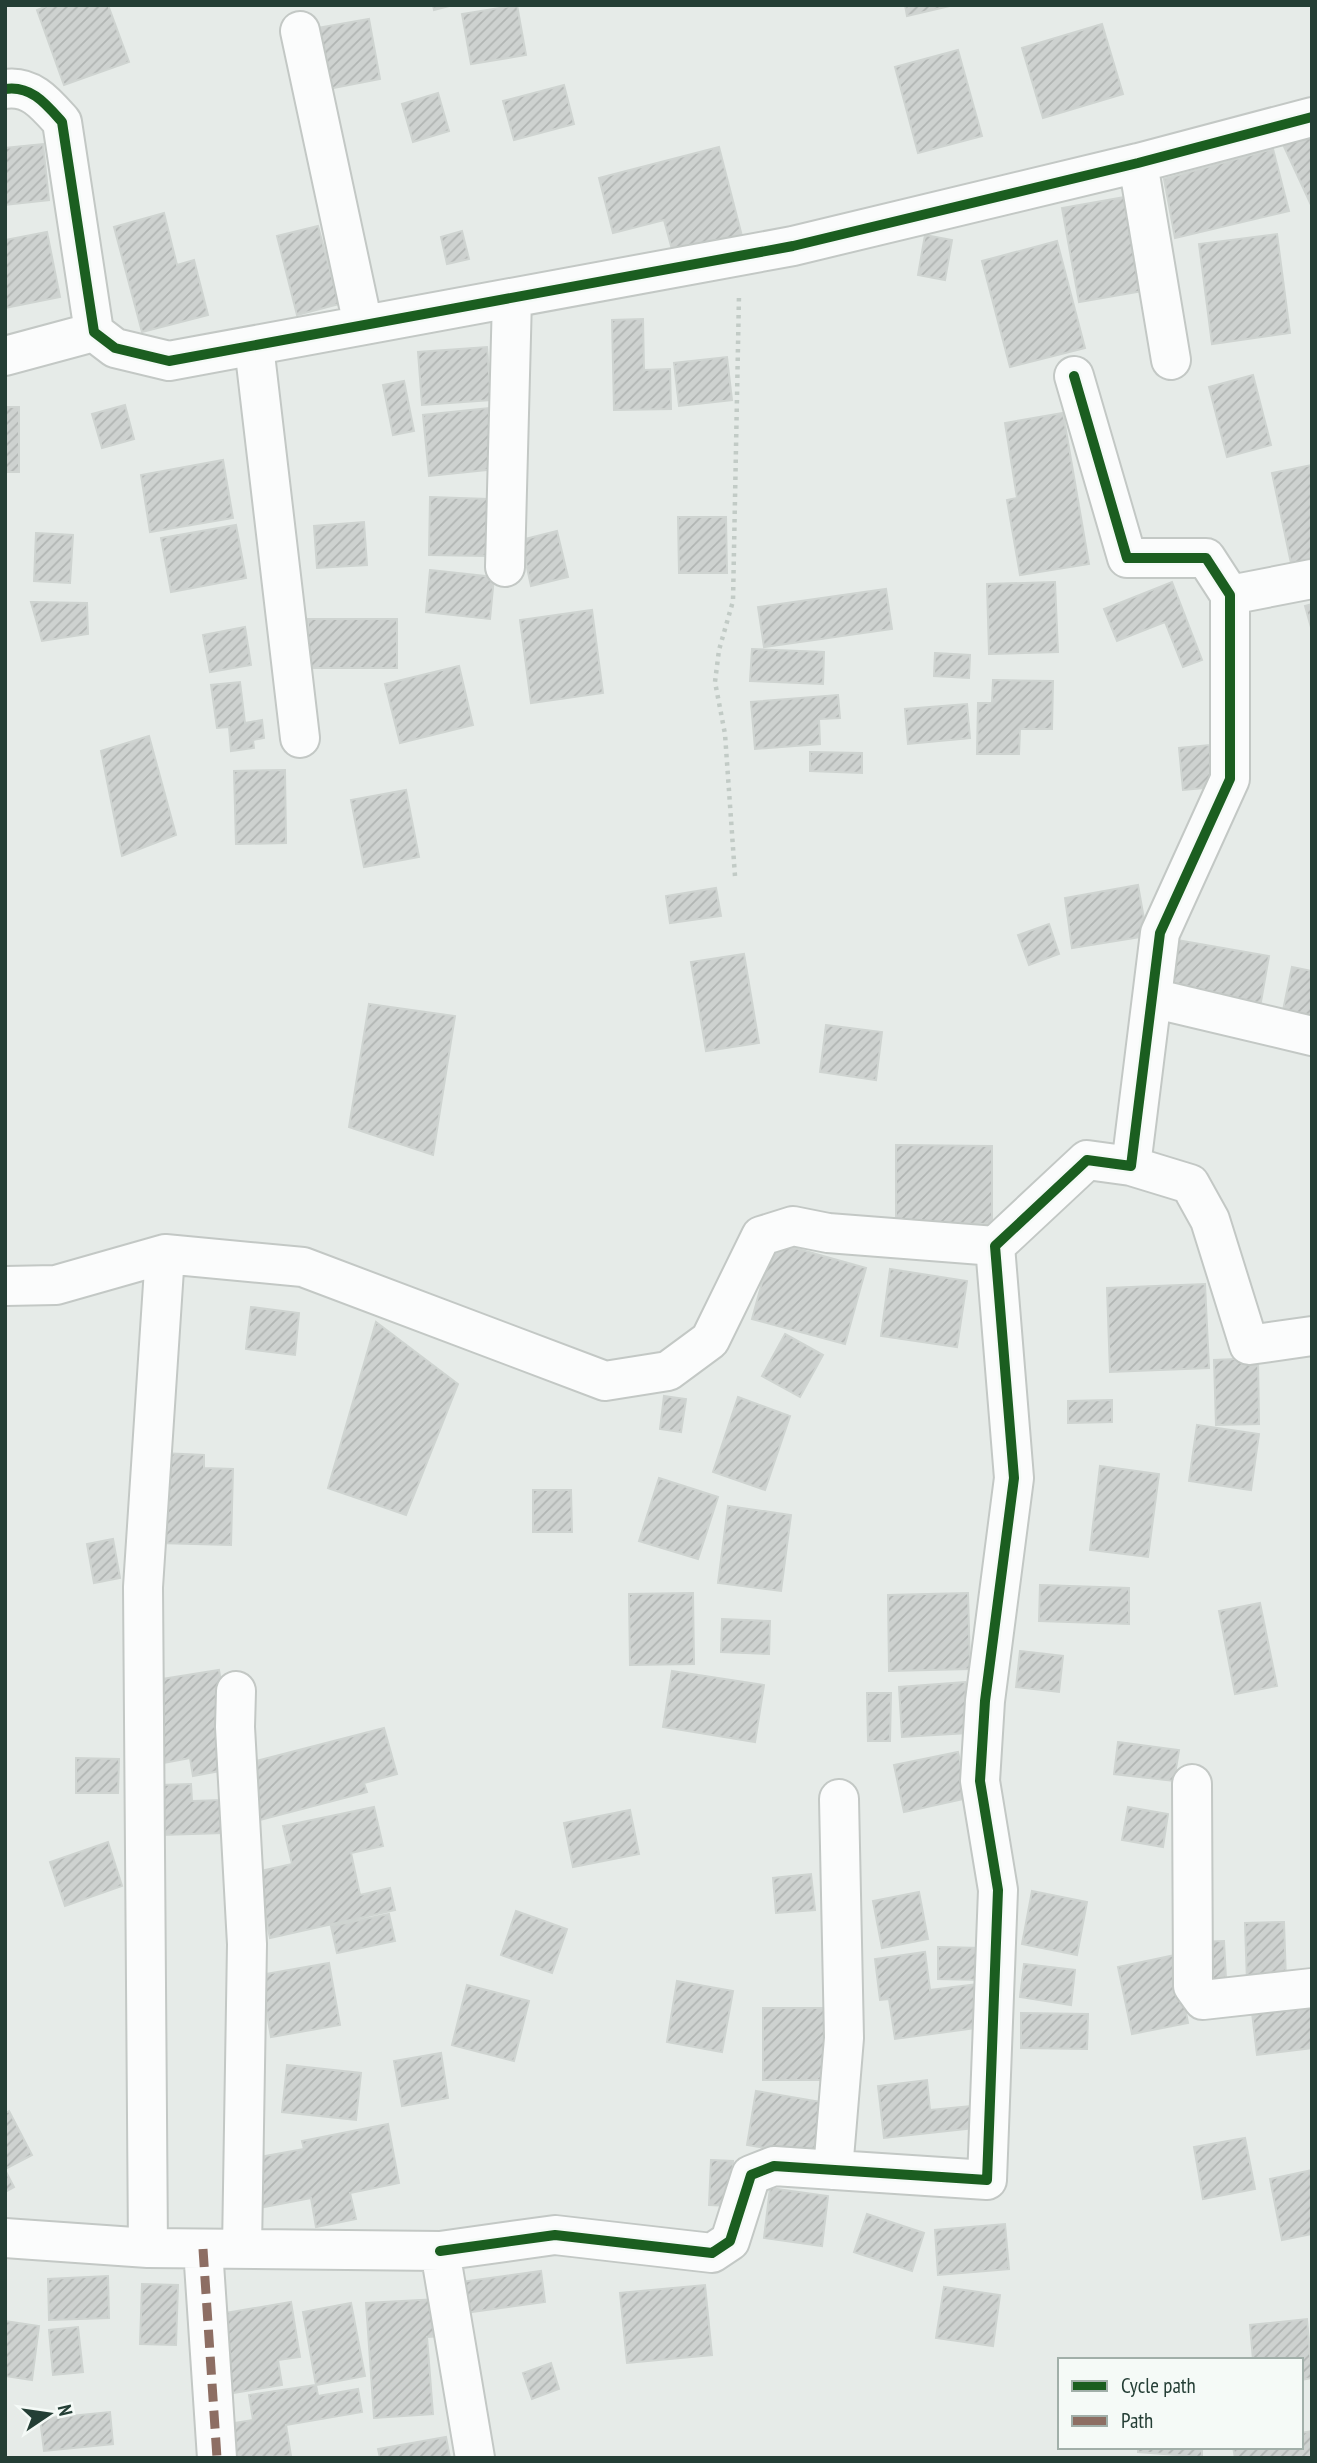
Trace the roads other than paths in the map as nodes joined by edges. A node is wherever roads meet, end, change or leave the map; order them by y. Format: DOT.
graph roads {
  1 [pos="300,31"];
  2 [pos="5,89"];
  3 [pos="1312,117"];
  4 [pos="1138,163"];
  5 [pos="512,298"];
  6 [pos="363,325"];
  7 [pos="94,332"];
  8 [pos="254,346"];
  9 [pos="5,356"];
  10 [pos="1171,360"];
  11 [pos="1074,376"];
  12 [pos="505,567"];
  13 [pos="1312,579"];
  14 [pos="1230,595"];
  15 [pos="300,738"];
  16 [pos="1152,998"];
  17 [pos="1312,1036"];
  18 [pos="1131,1166"];
  19 [pos="995,1246"];
  20 [pos="165,1254"];
  21 [pos="5,1286"];
  22 [pos="1312,1336"];
  23 [pos="236,1691"];
  24 [pos="1192,1784"];
  25 [pos="839,1799"];
  26 [pos="1312,1988"];
  27 [pos="833,2170"];
  28 [pos="5,2238"];
  29 [pos="148,2248"];
  30 [pos="203,2249"];
  31 [pos="242,2249"];
  32 [pos="440,2251"];
  33 [pos="217,2458"];
  34 [pos="475,2458"];
  1 -- 6 [label="street"];
  2 -- 7 [label="street"];
  3 -- 4 [label="street"];
  4 -- 5 [label="street"];
  4 -- 10 [label="street"];
  5 -- 6 [label="street"];
  5 -- 12 [label="street"];
  6 -- 8 [label="street"];
  7 -- 8 [label="street"];
  7 -- 9 [label="street"];
  8 -- 15 [label="street"];
  11 -- 14 [label="street"];
  13 -- 14 [label="street"];
  14 -- 16 [label="street"];
  16 -- 17 [label="street"];
  16 -- 18 [label="street"];
  18 -- 19 [label="street"];
  18 -- 22 [label="street"];
  19 -- 20 [label="street"];
  19 -- 27 [label="street"];
  20 -- 21 [label="street"];
  20 -- 29 [label="street"];
  23 -- 31 [label="street"];
  24 -- 26 [label="street"];
  25 -- 27 [label="street"];
  27 -- 32 [label="street"];
  28 -- 29 [label="street"];
  29 -- 30 [label="street"];
  30 -- 31 [label="street"];
  30 -- 33 [label="street"];
  31 -- 32 [label="street"];
  32 -- 34 [label="street"];
}
